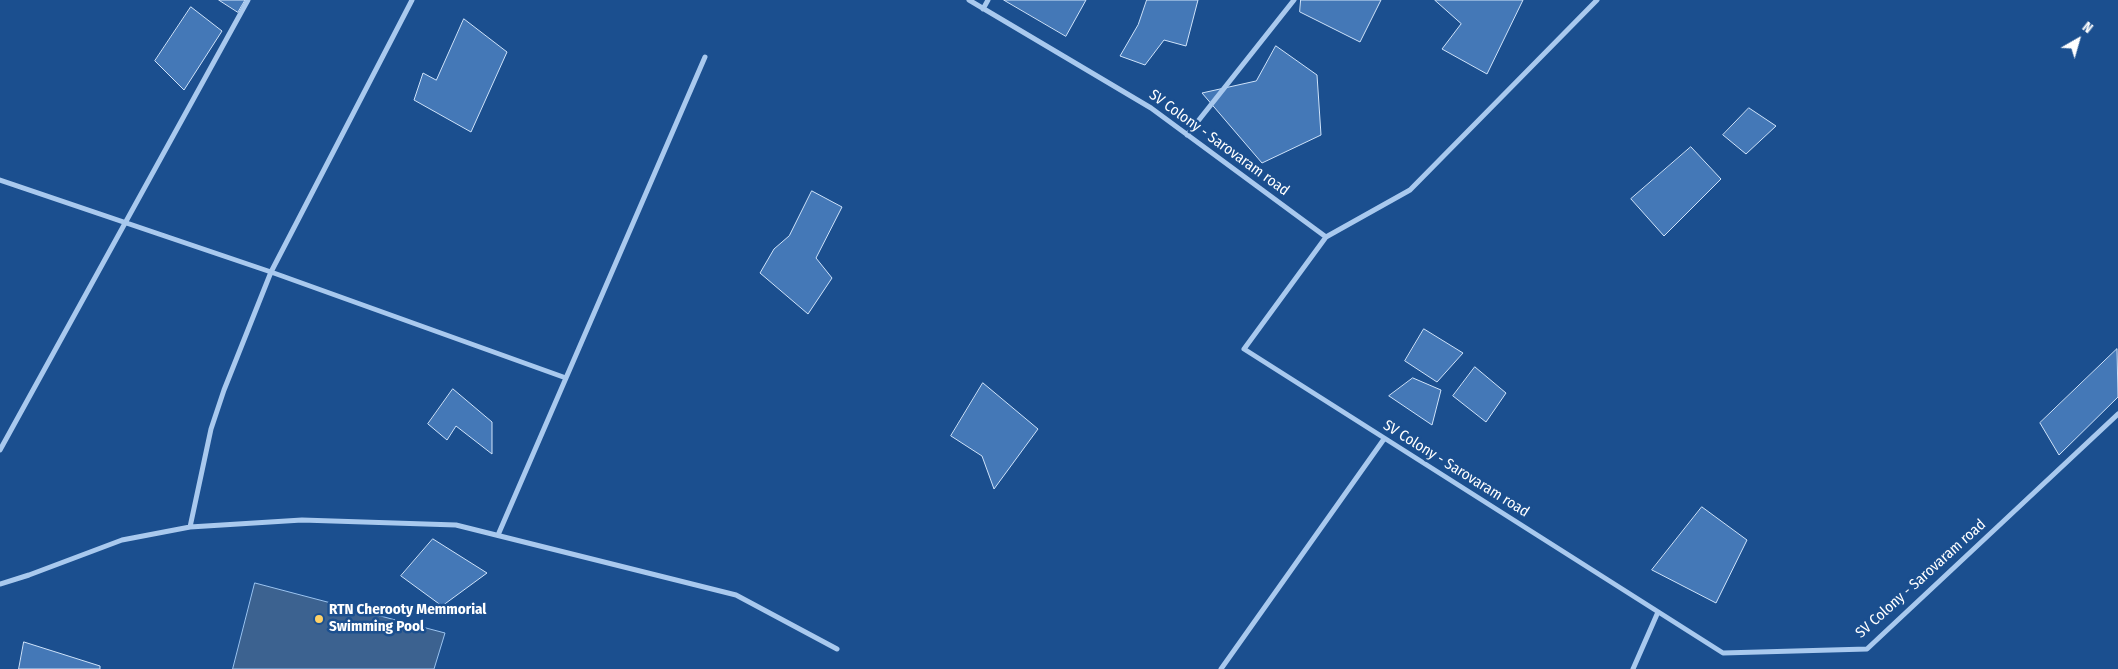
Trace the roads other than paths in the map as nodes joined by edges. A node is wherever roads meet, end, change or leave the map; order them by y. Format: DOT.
graph roads {
  1 [pos="248,0"];
  2 [pos="412,0"];
  3 [pos="969,0"];
  4 [pos="988,0"];
  5 [pos="1294,0"];
  6 [pos="1594,1"];
  7 [pos="983,9"];
  8 [pos="705,56"];
  9 [pos="1188,135"];
  10 [pos="0,180"];
  11 [pos="124,222"];
  12 [pos="1326,236"];
  13 [pos="271,272"];
  14 [pos="566,378"];
  15 [pos="2118,414"];
  16 [pos="1384,439"];
  17 [pos="0,450"];
  18 [pos="190,527"];
  19 [pos="498,535"];
  20 [pos="0,584"];
  21 [pos="1658,612"];
  22 [pos="837,649"];
  23 [pos="1221,669"];
  24 [pos="1632,669"];
  1 -- 11 [label="street"];
  2 -- 13 [label="street"];
  3 -- 7 [label="street, SV Colony - Sarovaram road"];
  4 -- 7 [label="street"];
  5 -- 9 [label="street"];
  6 -- 12 [label="street"];
  7 -- 9 [label="street, SV Colony - Sarovaram road"];
  8 -- 14 [label="street"];
  9 -- 12 [label="street, SV Colony - Sarovaram road"];
  10 -- 11 [label="street"];
  11 -- 13 [label="street"];
  11 -- 17 [label="street"];
  12 -- 16 [label="street, SV Colony - Sarovaram road"];
  13 -- 14 [label="street"];
  13 -- 18 [label="street"];
  14 -- 19 [label="street"];
  15 -- 21 [label="street, SV Colony - Sarovaram road"];
  16 -- 21 [label="street, SV Colony - Sarovaram road"];
  16 -- 23 [label="street"];
  18 -- 19 [label="street"];
  18 -- 20 [label="street"];
  19 -- 22 [label="street"];
  21 -- 24 [label="street"];
}
